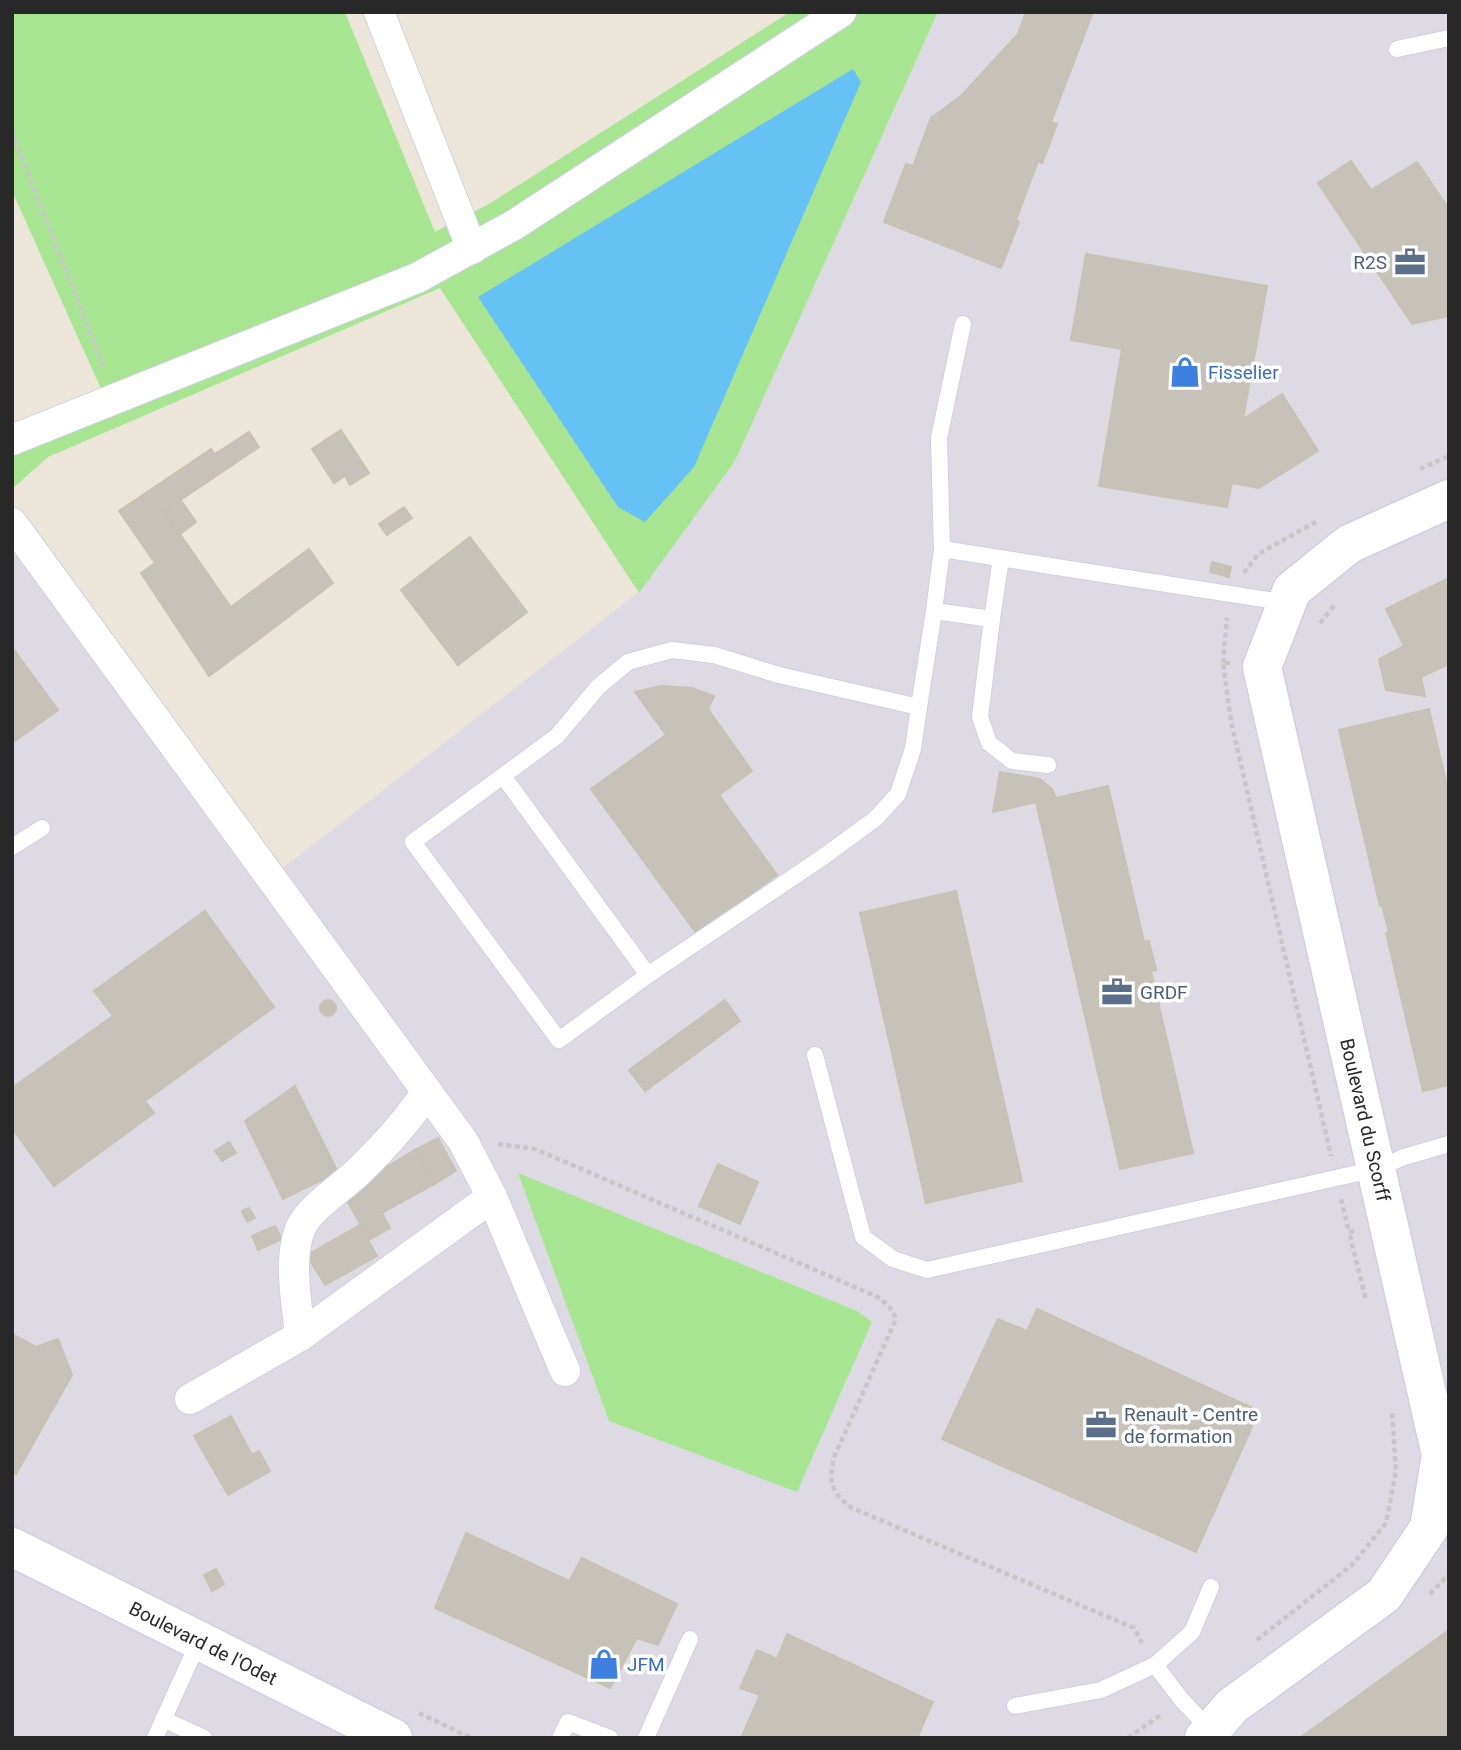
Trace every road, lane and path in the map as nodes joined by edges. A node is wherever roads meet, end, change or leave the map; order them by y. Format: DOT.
graph roads {
  1 [pos="379,12"];
  2 [pos="841,12"];
  3 [pos="1449,38"];
  4 [pos="1397,49"];
  5 [pos="12,132"];
  6 [pos="472,249"];
  7 [pos="963,324"];
  8 [pos="116,399"];
  9 [pos="12,440"];
  10 [pos="1449,499"];
  11 [pos="12,523"];
  12 [pos="942,549"];
  13 [pos="1001,558"];
  14 [pos="1340,599"];
  15 [pos="1287,603"];
  16 [pos="934,611"];
  17 [pos="992,619"];
  18 [pos="1319,625"];
  19 [pos="919,707"];
  20 [pos="1048,765"];
  21 [pos="503,776"];
  22 [pos="41,828"];
  23 [pos="12,847"];
  24 [pos="648,975"];
  25 [pos="815,1055"];
  26 [pos="427,1092"];
  27 [pos="463,1141"];
  28 [pos="1449,1144"];
  29 [pos="1376,1169"];
  30 [pos="492,1197"];
  31 [pos="1387,1221"];
  32 [pos="1368,1308"];
  33 [pos="300,1336"];
  34 [pos="565,1371"];
  35 [pos="190,1399"];
  36 [pos="1392,1409"];
  37 [pos="12,1547"];
  38 [pos="1211,1587"];
  39 [pos="690,1639"];
  40 [pos="199,1640"];
  41 [pos="1251,1645"];
  42 [pos="1155,1665"];
  43 [pos="1181,1699"];
  44 [pos="1015,1706"];
  45 [pos="163,1718"];
  46 [pos="1201,1735"];
  47 [pos="154,1738"];
  48 [pos="204,1738"];
  49 [pos="393,1738"];
  50 [pos="559,1738"];
  51 [pos="610,1738"];
  52 [pos="646,1738"];
  53 [pos="1128,1738"];
  1 -- 6 [label="street"];
  2 -- 6 [label="street"];
  3 -- 4 [label="lane"];
  5 -- 8 [label="path"];
  6 -- 8 [label="street"];
  7 -- 12 [label="lane"];
  8 -- 9 [label="street"];
  10 -- 15 [label="street, Boulevard du Scorff"];
  11 -- 26 [label="street"];
  12 -- 13 [label="lane"];
  12 -- 16 [label="lane"];
  13 -- 15 [label="lane"];
  13 -- 17 [label="lane"];
  14 -- 18 [label="path"];
  15 -- 29 [label="street, Boulevard du Scorff"];
  16 -- 17 [label="lane"];
  16 -- 19 [label="lane"];
  17 -- 20 [label="lane"];
  19 -- 21 [label="lane"];
  19 -- 24 [label="lane"];
  21 -- 24 [label="lane"];
  21 -- 24 [label="lane"];
  22 -- 23 [label="lane"];
  25 -- 29 [label="lane"];
  26 -- 27 [label="street"];
  26 -- 33 [label="street"];
  27 -- 30 [label="street"];
  27 -- 42 [label="path"];
  28 -- 29 [label="lane"];
  29 -- 31 [label="street, Boulevard du Scorff"];
  30 -- 33 [label="street"];
  30 -- 34 [label="street"];
  31 -- 32 [label="path"];
  31 -- 46 [label="street, Boulevard du Scorff"];
  33 -- 35 [label="street"];
  36 -- 41 [label="path"];
  37 -- 40 [label="street, Boulevard de l'Odet"];
  38 -- 42 [label="lane"];
  39 -- 52 [label="lane"];
  40 -- 45 [label="lane"];
  40 -- 49 [label="street, Boulevard de l'Odet"];
  42 -- 43 [label="lane"];
  42 -- 44 [label="lane"];
  43 -- 46 [label="lane"];
  43 -- 53 [label="path"];
  45 -- 47 [label="lane"];
  45 -- 48 [label="lane"];
  50 -- 51 [label="lane"];
}
